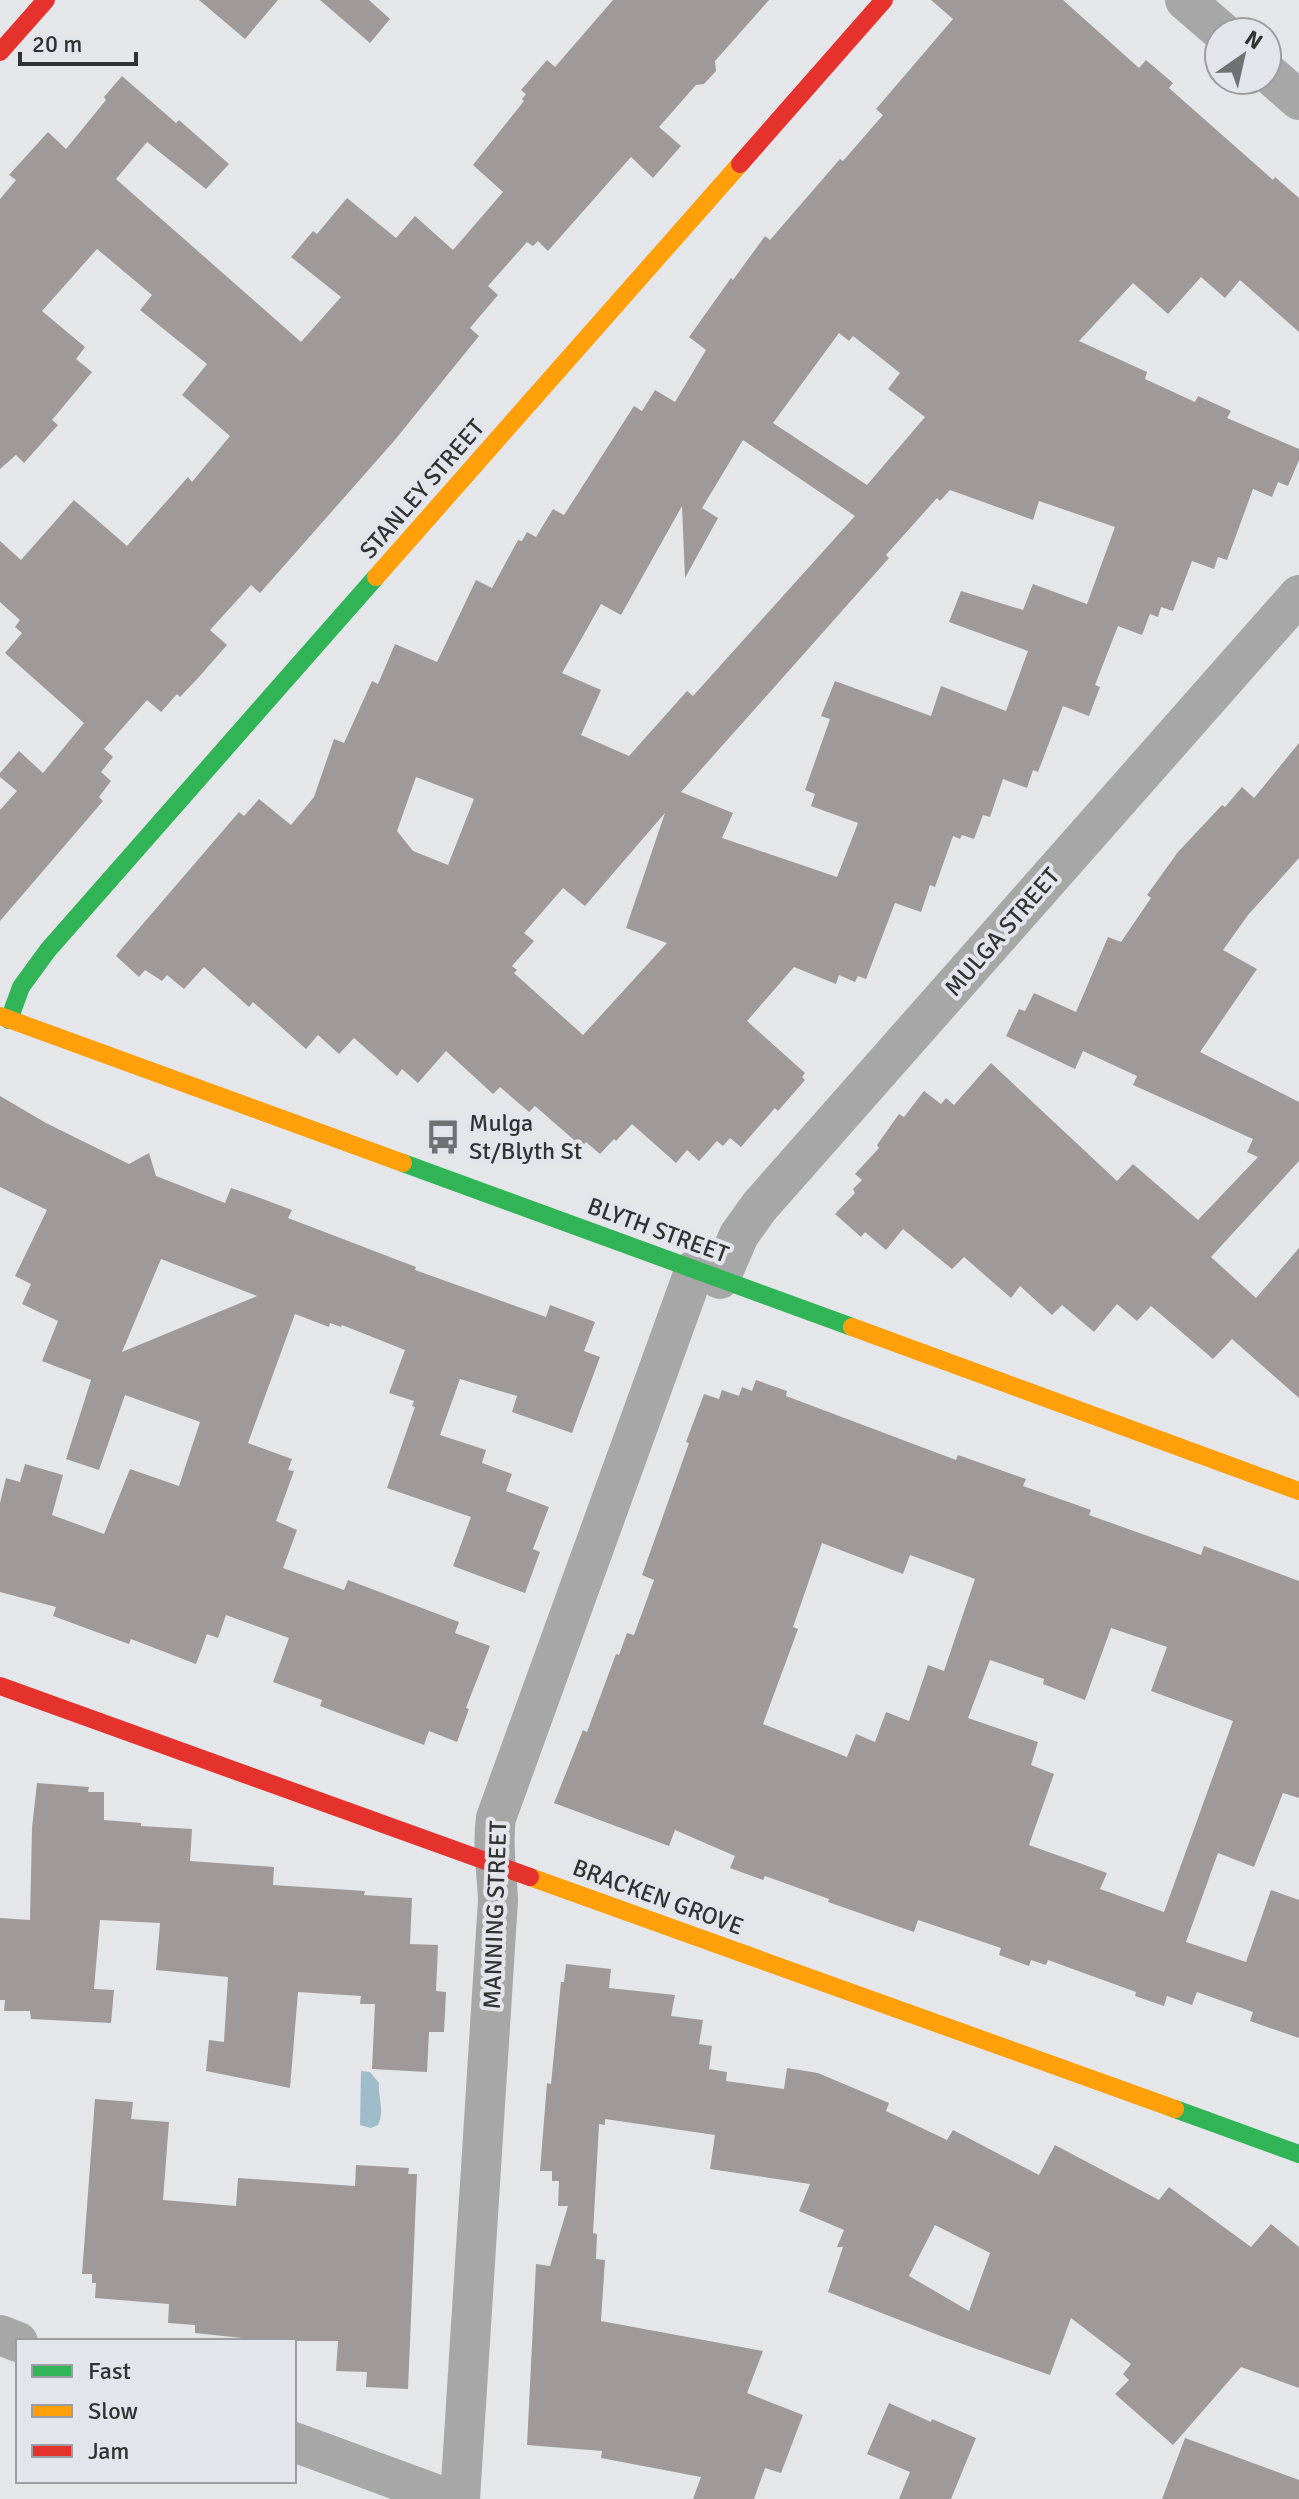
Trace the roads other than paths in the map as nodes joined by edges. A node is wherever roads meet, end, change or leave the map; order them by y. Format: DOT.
graph roads {
  1 [pos="46,0"];
  2 [pos="884,0"];
  3 [pos="1185,0"];
  4 [pos="1204,16"];
  5 [pos="0,52"];
  6 [pos="1283,86"];
  7 [pos="1299,100"];
  8 [pos="1299,595"];
  9 [pos="5,1018"];
  10 [pos="708,1274"];
  11 [pos="1299,1491"];
  12 [pos="0,1686"];
  13 [pos="497,1864"];
  14 [pos="1299,2154"];
  15 [pos="296,2443"];
  16 [pos="449,2499"];
  17 [pos="460,2499"];
  1 -- 5 [label="street"];
  2 -- 9 [label="street, STANLEY STREET"];
  3 -- 4 [label="street"];
  6 -- 7 [label="street"];
  8 -- 10 [label="street, MULGA STREET"];
  9 -- 10 [label="street, BLYTH STREET"];
  10 -- 11 [label="street, BLYTH STREET"];
  10 -- 13 [label="street, MANNING STREET"];
  12 -- 13 [label="street, BRACKEN GROVE"];
  13 -- 14 [label="street, BRACKEN GROVE"];
  13 -- 17 [label="street, MANNING STREET"];
  15 -- 16 [label="street"];
}
